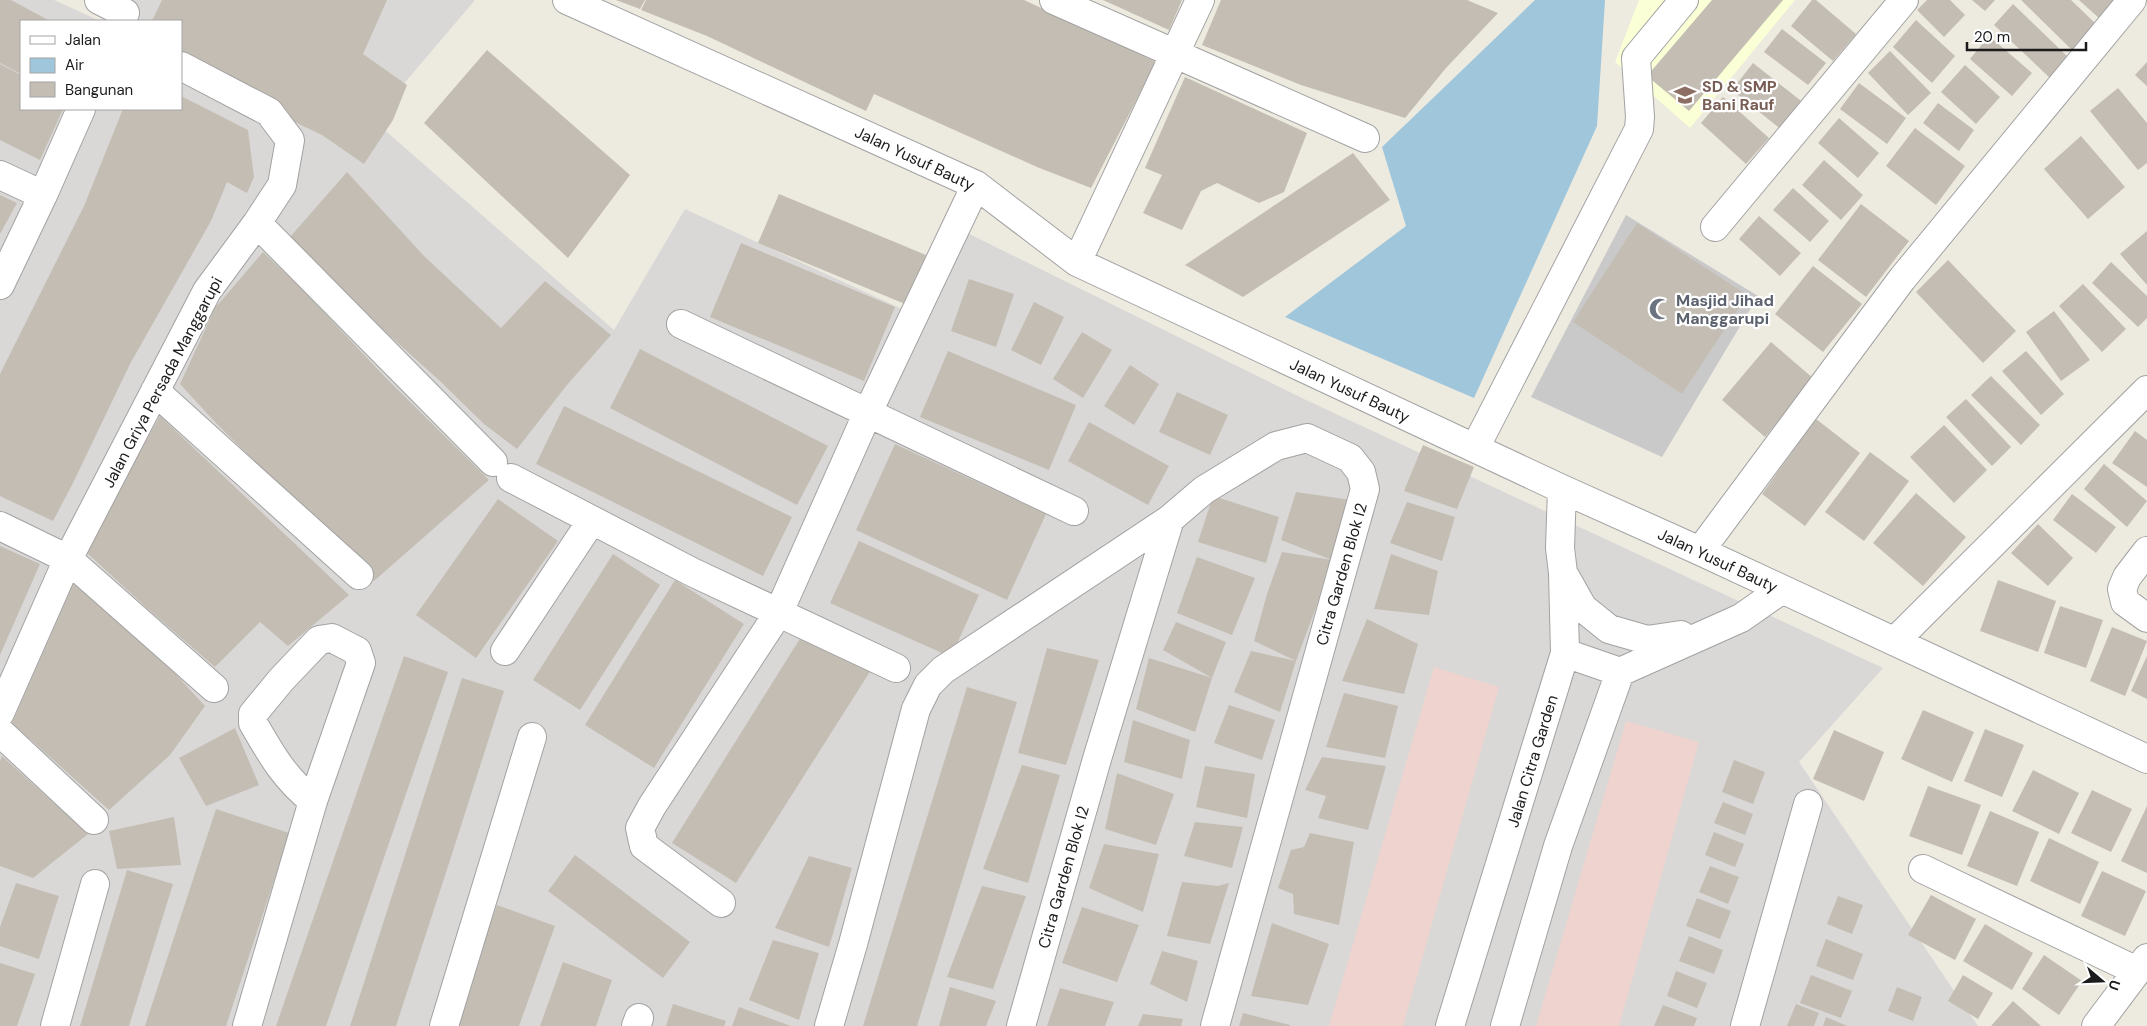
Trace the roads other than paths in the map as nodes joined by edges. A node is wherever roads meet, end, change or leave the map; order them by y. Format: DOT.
graph roads {
  1 [pos="99,0"];
  2 [pos="567,0"];
  3 [pos="1054,0"];
  4 [pos="1200,0"];
  5 [pos="1684,0"];
  6 [pos="1904,0"];
  7 [pos="2132,0"];
  8 [pos="128,8"];
  9 [pos="1175,55"];
  10 [pos="182,67"];
  11 [pos="81,110"];
  12 [pos="1365,138"];
  13 [pos="0,176"];
  14 [pos="976,185"];
  15 [pos="43,195"];
  16 [pos="257,223"];
  17 [pos="1715,227"];
  18 [pos="1077,262"];
  19 [pos="0,285"];
  20 [pos="681,324"];
  21 [pos="2147,390"];
  22 [pos="156,391"];
  23 [pos="868,412"];
  24 [pos="1475,448"];
  25 [pos="1562,489"];
  26 [pos="1074,510"];
  27 [pos="1170,519"];
  28 [pos="592,520"];
  29 [pos="0,526"];
  30 [pos="1700,551"];
  31 [pos="2147,551"];
  32 [pos="68,559"];
  33 [pos="1563,573"];
  34 [pos="359,575"];
  35 [pos="1781,590"];
  36 [pos="779,612"];
  37 [pos="2147,618"];
  38 [pos="1712,630"];
  39 [pos="1895,641"];
  40 [pos="505,651"];
  41 [pos="1565,653"];
  42 [pos="896,668"];
  43 [pos="1620,672"];
  44 [pos="214,688"];
  45 [pos="0,713"];
  46 [pos="0,732"];
  47 [pos="532,737"];
  48 [pos="2147,759"];
  49 [pos="313,800"];
  50 [pos="1808,804"];
  51 [pos="94,820"];
  52 [pos="1923,869"];
  53 [pos="95,884"];
  54 [pos="721,903"];
  55 [pos="2142,965"];
  56 [pos="55,1026"];
  57 [pos="247,1026"];
  58 [pos="444,1026"];
  59 [pos="829,1026"];
  60 [pos="1021,1026"];
  61 [pos="1215,1026"];
  62 [pos="1450,1026"];
  63 [pos="1505,1026"];
  64 [pos="1745,1026"];
  65 [pos="2096,1026"];
  1 -- 8 [label="street"];
  2 -- 14 [label="street, Jalan Yusuf Bauty"];
  3 -- 9 [label="street"];
  4 -- 9 [label="street"];
  5 -- 24 [label="street"];
  6 -- 17 [label="street"];
  7 -- 30 [label="street"];
  9 -- 12 [label="street"];
  9 -- 18 [label="street"];
  10 -- 16 [label="street, Jalan Griya Persada Manggarupi"];
  11 -- 15 [label="street"];
  13 -- 15 [label="street"];
  14 -- 18 [label="street, Jalan Yusuf Bauty"];
  14 -- 23 [label="street"];
  15 -- 19 [label="street"];
  16 -- 22 [label="street, Jalan Griya Persada Manggarupi"];
  16 -- 28 [label="street"];
  18 -- 24 [label="street, Jalan Yusuf Bauty"];
  20 -- 23 [label="street"];
  21 -- 39 [label="street"];
  22 -- 32 [label="street, Jalan Griya Persada Manggarupi"];
  22 -- 34 [label="street"];
  23 -- 26 [label="street"];
  23 -- 36 [label="street"];
  24 -- 25 [label="street, Jalan Yusuf Bauty"];
  25 -- 30 [label="street, Jalan Yusuf Bauty"];
  25 -- 33 [label="street, Jalan Citra Garden"];
  27 -- 59 [label="street"];
  27 -- 60 [label="street, Citra Garden Blok I2"];
  27 -- 61 [label="street, Citra Garden Blok I2"];
  28 -- 36 [label="street"];
  28 -- 40 [label="street"];
  29 -- 32 [label="street"];
  30 -- 35 [label="street, Jalan Yusuf Bauty"];
  31 -- 37 [label="street"];
  32 -- 44 [label="street"];
  32 -- 45 [label="street, Jalan Griya Persada Manggarupi"];
  33 -- 38 [label="street"];
  33 -- 41 [label="street, Jalan Citra Garden"];
  35 -- 38 [label="street"];
  35 -- 39 [label="street, Jalan Yusuf Bauty"];
  36 -- 42 [label="street"];
  36 -- 54 [label="street"];
  38 -- 43 [label="street"];
  39 -- 48 [label="street, Jalan Yusuf Bauty"];
  41 -- 43 [label="street"];
  41 -- 62 [label="street, Jalan Citra Garden"];
  43 -- 63 [label="street"];
  46 -- 51 [label="street"];
  47 -- 58 [label="street"];
  49 -- 49 [label="street"];
  49 -- 57 [label="street"];
  50 -- 64 [label="street"];
  52 -- 55 [label="street"];
  53 -- 56 [label="street"];
  55 -- 65 [label="street"];
}
